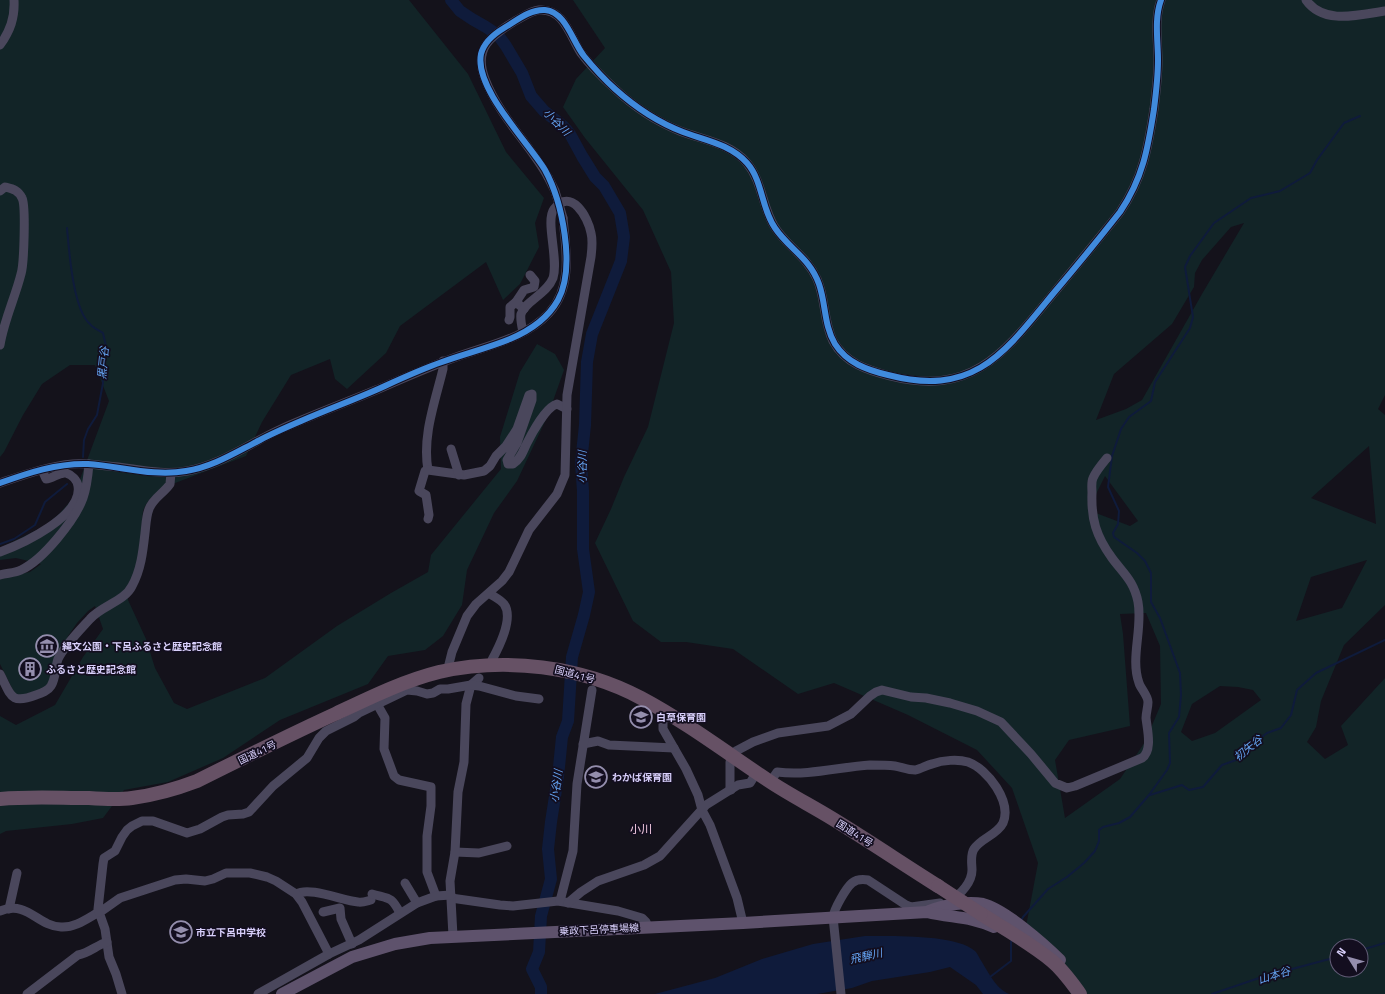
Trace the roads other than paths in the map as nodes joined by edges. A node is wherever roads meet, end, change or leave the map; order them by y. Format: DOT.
graph roads {
  1 [pos="14,0"];
  2 [pos="546,0"];
  3 [pos="1161,0"];
  4 [pos="1306,0"];
  5 [pos="547,10"];
  6 [pos="1385,11"];
  7 [pos="0,45"];
  8 [pos="0,191"];
  9 [pos="530,275"];
  10 [pos="516,302"];
  11 [pos="524,309"];
  12 [pos="508,320"];
  13 [pos="523,332"];
  14 [pos="0,345"];
  15 [pos="443,362"];
  16 [pos="567,409"];
  17 [pos="451,449"];
  18 [pos="1107,458"];
  19 [pos="89,464"];
  20 [pos="42,470"];
  21 [pos="428,470"];
  22 [pos="171,473"];
  23 [pos="459,475"];
  24 [pos="0,482"];
  25 [pos="428,520"];
  26 [pos="0,552"];
  27 [pos="0,575"];
  28 [pos="489,593"];
  29 [pos="492,660"];
  30 [pos="443,672"];
  31 [pos="0,674"];
  32 [pos="479,678"];
  33 [pos="472,685"];
  34 [pos="440,689"];
  35 [pos="592,690"];
  36 [pos="539,699"];
  37 [pos="377,704"];
  38 [pos="665,712"];
  39 [pos="583,744"];
  40 [pos="674,748"];
  41 [pos="736,751"];
  42 [pos="730,762"];
  43 [pos="757,772"];
  44 [pos="770,782"];
  45 [pos="731,790"];
  46 [pos="0,799"];
  47 [pos="702,810"];
  48 [pos="507,846"];
  49 [pos="454,852"];
  50 [pos="17,873"];
  51 [pos="405,883"];
  52 [pos="296,894"];
  53 [pos="436,896"];
  54 [pos="451,897"];
  55 [pos="562,902"];
  56 [pos="417,903"];
  57 [pos="4,910"];
  58 [pos="99,912"];
  59 [pos="323,912"];
  60 [pos="928,912"];
  61 [pos="400,913"];
  62 [pos="743,923"];
  63 [pos="833,923"];
  64 [pos="648,927"];
  65 [pos="1014,934"];
  66 [pos="453,936"];
  67 [pos="107,942"];
  68 [pos="352,944"];
  69 [pos="330,954"];
  70 [pos="28,994"];
  71 [pos="122,994"];
  72 [pos="258,994"];
  73 [pos="282,994"];
  74 [pos="841,994"];
  75 [pos="1080,994"];
  1 -- 7 [label="street"];
  2 -- 5 [label="street"];
  3 -- 5 [label="street"];
  4 -- 6 [label="street"];
  5 -- 13 [label="street, bridge"];
  8 -- 14 [label="street"];
  9 -- 10 [label="street"];
  10 -- 11 [label="street"];
  10 -- 12 [label="street"];
  11 -- 13 [label="street"];
  11 -- 16 [label="street"];
  13 -- 15 [label="street"];
  15 -- 21 [label="street"];
  15 -- 22 [label="street"];
  16 -- 23 [label="street"];
  16 -- 28 [label="street"];
  17 -- 23 [label="street"];
  18 -- 41 [label="street"];
  19 -- 20 [label="street"];
  19 -- 22 [label="street"];
  19 -- 27 [label="street"];
  20 -- 24 [label="street"];
  20 -- 26 [label="street"];
  21 -- 23 [label="street"];
  21 -- 25 [label="street"];
  22 -- 31 [label="street"];
  28 -- 29 [label="street"];
  28 -- 30 [label="street"];
  30 -- 34 [label="street"];
  30 -- 38 [label="highway, 国道41号"];
  30 -- 46 [label="highway, 国道41号"];
  32 -- 33 [label="street"];
  33 -- 34 [label="street"];
  33 -- 36 [label="street"];
  33 -- 49 [label="street"];
  34 -- 37 [label="street"];
  35 -- 39 [label="street"];
  37 -- 53 [label="street"];
  37 -- 58 [label="street"];
  38 -- 40 [label="street"];
  38 -- 43 [label="highway, 国道41号"];
  39 -- 40 [label="street"];
  39 -- 55 [label="street"];
  40 -- 47 [label="street"];
  42 -- 45 [label="street"];
  43 -- 44 [label="highway, 国道41号"];
  43 -- 45 [label="street"];
  44 -- 63 [label="street"];
  44 -- 65 [label="highway, 国道41号, bridge"];
  45 -- 47 [label="street"];
  47 -- 55 [label="street"];
  47 -- 62 [label="street"];
  48 -- 49 [label="street"];
  49 -- 54 [label="street"];
  50 -- 57 [label="street"];
  51 -- 56 [label="street"];
  52 -- 58 [label="street"];
  52 -- 61 [label="street"];
  52 -- 69 [label="street"];
  53 -- 54 [label="street"];
  53 -- 56 [label="street"];
  54 -- 55 [label="street"];
  54 -- 66 [label="street"];
  55 -- 64 [label="street"];
  56 -- 61 [label="street"];
  57 -- 58 [label="street"];
  58 -- 67 [label="street"];
  59 -- 68 [label="street"];
  60 -- 63 [label="main road, 乗政下呂停車場線"];
  60 -- 65 [label="main road"];
  60 -- 75 [label="main road"];
  61 -- 68 [label="street"];
  62 -- 63 [label="main road, 乗政下呂停車場線"];
  62 -- 64 [label="main road, 乗政下呂停車場線"];
  63 -- 74 [label="street"];
  64 -- 66 [label="main road, 乗政下呂停車場線"];
  65 -- 75 [label="highway, 国道41号"];
  66 -- 73 [label="main road, 乗政下呂停車場線"];
  67 -- 70 [label="street"];
  67 -- 71 [label="street"];
  68 -- 69 [label="street"];
  69 -- 72 [label="street"];
}
